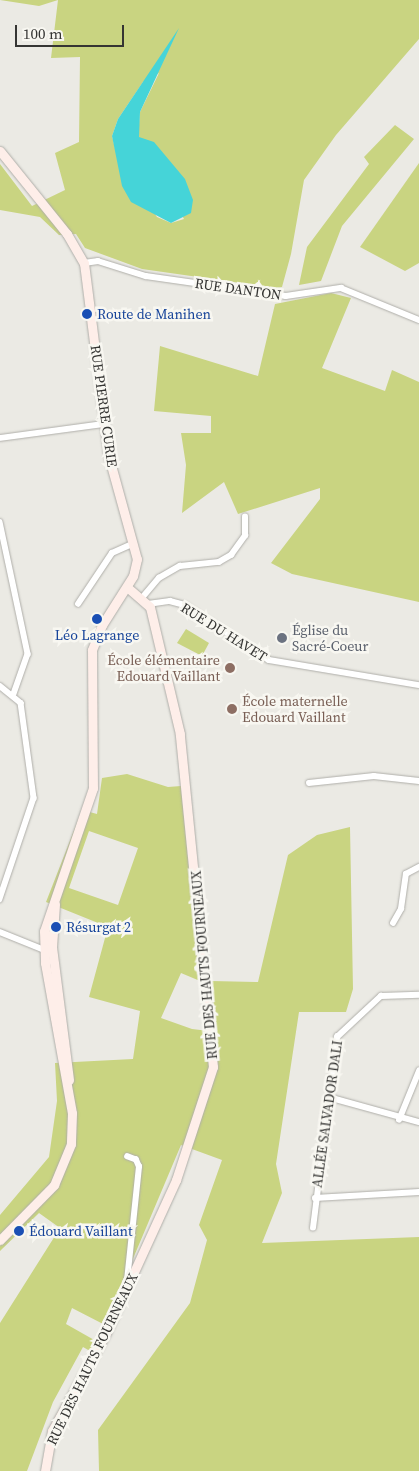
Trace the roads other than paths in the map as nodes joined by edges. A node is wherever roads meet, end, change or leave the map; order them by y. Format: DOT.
graph roads {
  1 [pos="0,151"];
  2 [pos="84,263"];
  3 [pos="419,320"];
  4 [pos="104,424"];
  5 [pos="0,438"];
  6 [pos="245,517"];
  7 [pos="0,522"];
  8 [pos="134,543"];
  9 [pos="127,587"];
  10 [pos="145,601"];
  11 [pos="78,604"];
  12 [pos="419,685"];
  13 [pos="0,686"];
  14 [pos="14,694"];
  15 [pos="419,781"];
  16 [pos="309,783"];
  17 [pos="419,867"];
  18 [pos="60,883"];
  19 [pos="0,899"];
  20 [pos="393,922"];
  21 [pos="0,932"];
  22 [pos="43,949"];
  23 [pos="53,953"];
  24 [pos="419,995"];
  25 [pos="419,1071"];
  26 [pos="332,1098"];
  27 [pos="70,1100"];
  28 [pos="399,1120"];
  29 [pos="419,1122"];
  30 [pos="128,1157"];
  31 [pos="419,1192"];
  32 [pos="315,1198"];
  33 [pos="313,1228"];
  34 [pos="0,1240"];
  35 [pos="127,1289"];
  36 [pos="44,1471"];
  1 -- 2 [label="street, RUE PIERRE CURIE"];
  2 -- 3 [label="street, RUE DANTON"];
  2 -- 4 [label="street, RUE PIERRE CURIE"];
  4 -- 5 [label="street"];
  4 -- 8 [label="street, RUE PIERRE CURIE"];
  6 -- 10 [label="street"];
  7 -- 14 [label="street"];
  8 -- 9 [label="street, RUE PIERRE CURIE"];
  8 -- 11 [label="street"];
  9 -- 10 [label="street"];
  9 -- 18 [label="street, RUE PIERRE CURIE"];
  10 -- 12 [label="street, RUE DU HAVET"];
  10 -- 35 [label="street, RUE DES HAUTS FOURNEAUX"];
  13 -- 14 [label="street"];
  14 -- 19 [label="street"];
  15 -- 16 [label="street"];
  17 -- 20 [label="street"];
  18 -- 22 [label="street"];
  18 -- 23 [label="street"];
  21 -- 22 [label="street"];
  22 -- 23 [label="street"];
  22 -- 27 [label="street"];
  23 -- 27 [label="street"];
  24 -- 26 [label="street, ALLÉE SALVADOR DALI"];
  25 -- 28 [label="street"];
  26 -- 28 [label="street"];
  26 -- 32 [label="street, ALLÉE SALVADOR DALI"];
  27 -- 34 [label="street"];
  28 -- 29 [label="street"];
  30 -- 35 [label="street"];
  31 -- 32 [label="street"];
  32 -- 33 [label="street, ALLÉE SALVADOR DALI"];
  35 -- 36 [label="street, RUE DES HAUTS FOURNEAUX"];
}
